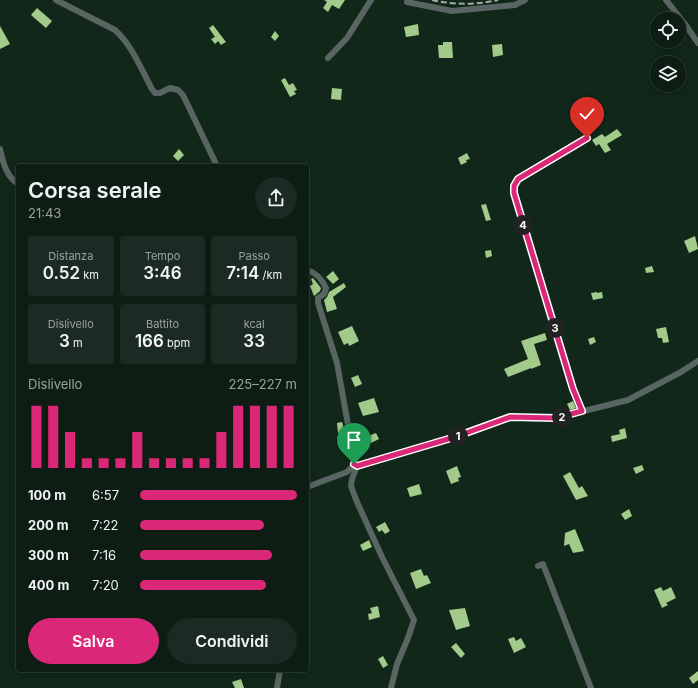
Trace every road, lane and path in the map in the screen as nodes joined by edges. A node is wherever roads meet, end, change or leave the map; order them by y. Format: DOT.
graph roads {
  1 [pos="56,0"];
  2 [pos="371,0"];
  3 [pos="525,0"];
  4 [pos="666,0"];
  5 [pos="407,2"];
  6 [pos="698,43"];
  7 [pos="328,58"];
  8 [pos="587,138"];
  9 [pos="0,149"];
  10 [pos="216,164"];
  11 [pos="16,182"];
  12 [pos="309,270"];
  13 [pos="698,361"];
  14 [pos="582,411"];
  15 [pos="356,465"];
  16 [pos="309,486"];
  17 [pos="538,566"];
  18 [pos="280,672"];
  19 [pos="277,688"];
  20 [pos="391,688"];
  21 [pos="591,688"];
  1 -- 10 [label="street"];
  2 -- 7 [label="street"];
  3 -- 5 [label="street"];
  4 -- 6 [label="street"];
  8 -- 14 [label="street"];
  9 -- 11 [label="street"];
  12 -- 15 [label="street"];
  13 -- 14 [label="street"];
  14 -- 15 [label="street"];
  15 -- 16 [label="street"];
  15 -- 20 [label="street"];
  17 -- 21 [label="street"];
  18 -- 19 [label="street"];
}
